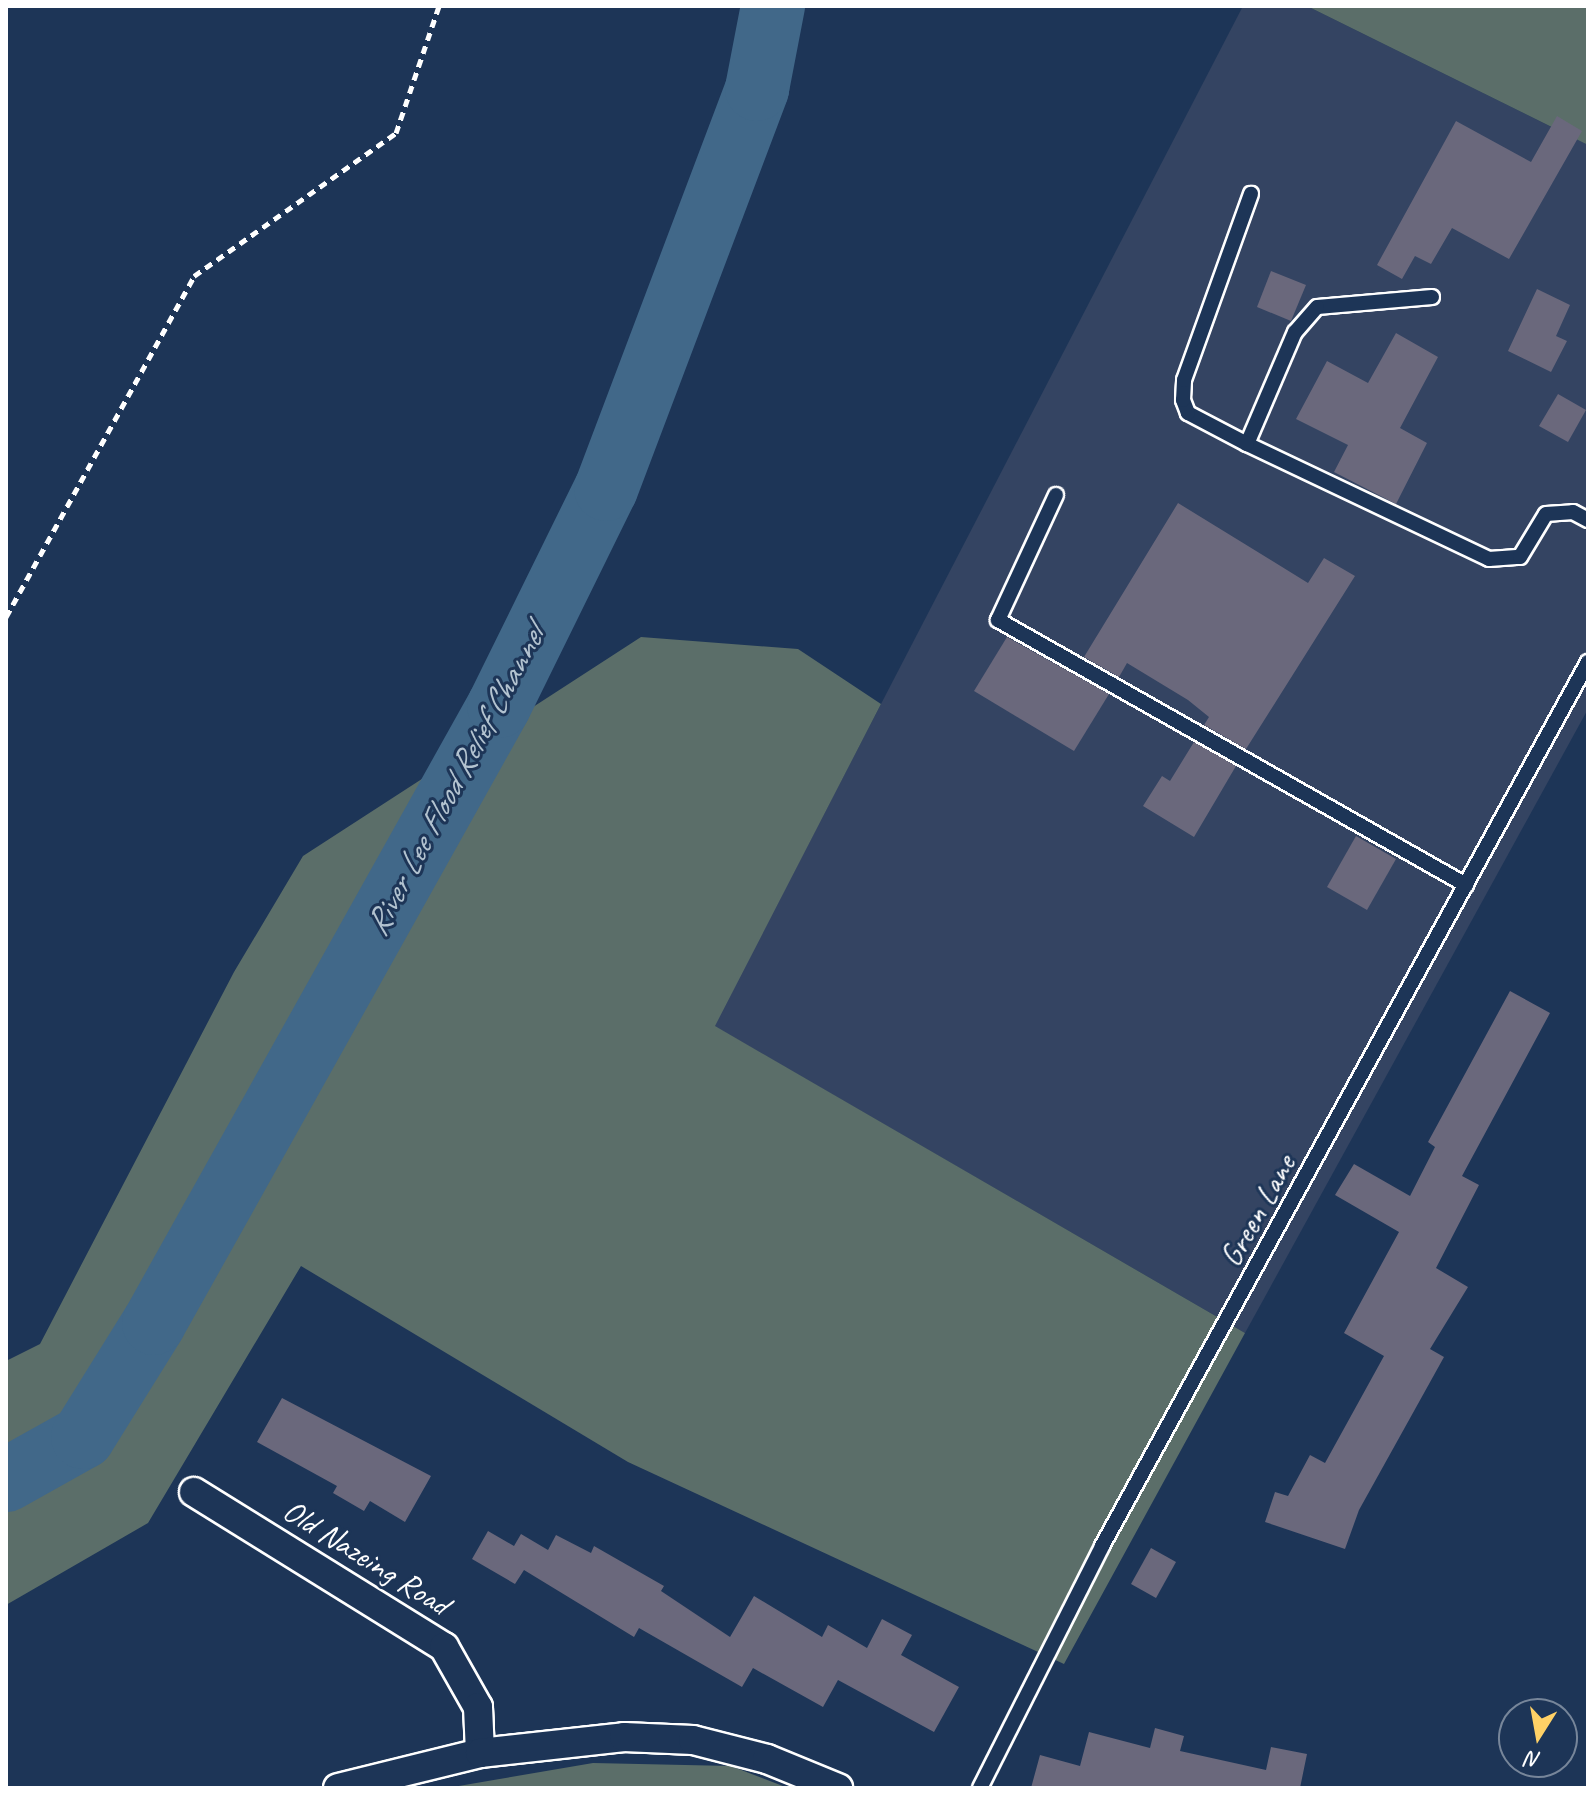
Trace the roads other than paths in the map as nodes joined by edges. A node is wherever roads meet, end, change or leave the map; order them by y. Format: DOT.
graph roads {
  1 [pos="1251,194"];
  2 [pos="1432,297"];
  3 [pos="1247,444"];
  4 [pos="1056,495"];
  5 [pos="1588,520"];
  6 [pos="1588,662"];
  7 [pos="1466,885"];
  8 [pos="194,1492"];
  9 [pos="480,1753"];
  10 [pos="338,1788"];
  11 [pos="838,1788"];
  12 [pos="980,1788"];
  1 -- 3 [label="lane"];
  2 -- 3 [label="lane"];
  3 -- 5 [label="lane"];
  4 -- 7 [label="lane"];
  6 -- 7 [label="lane, Green Lane"];
  7 -- 12 [label="lane, Green Lane"];
  8 -- 9 [label="street, Old Nazeing Road"];
  9 -- 10 [label="street"];
  9 -- 11 [label="street"];
}
